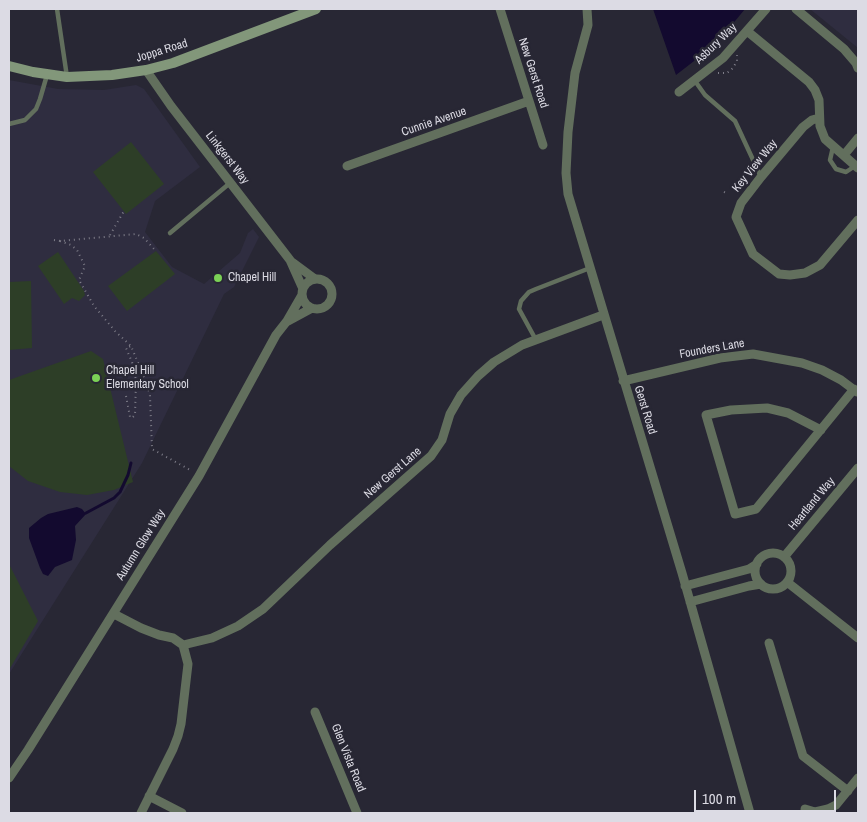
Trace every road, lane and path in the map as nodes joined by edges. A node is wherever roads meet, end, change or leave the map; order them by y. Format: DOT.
graph roads {
  1 [pos="57,9"];
  2 [pos="316,9"];
  3 [pos="500,9"];
  4 [pos="587,9"];
  5 [pos="766,9"];
  6 [pos="796,9"];
  7 [pos="747,31"];
  8 [pos="844,49"];
  9 [pos="737,55"];
  10 [pos="858,57"];
  11 [pos="9,66"];
  12 [pos="732,68"];
  13 [pos="858,68"];
  14 [pos="146,70"];
  15 [pos="735,71"];
  16 [pos="718,73"];
  17 [pos="48,74"];
  18 [pos="67,77"];
  19 [pos="695,81"];
  20 [pos="679,92"];
  21 [pos="529,101"];
  22 [pos="819,118"];
  23 [pos="9,124"];
  24 [pos="858,138"];
  25 [pos="543,145"];
  26 [pos="833,147"];
  27 [pos="844,155"];
  28 [pos="347,166"];
  29 [pos="857,167"];
  30 [pos="760,177"];
  31 [pos="231,182"];
  32 [pos="724,192"];
  33 [pos="728,194"];
  34 [pos="124,211"];
  35 [pos="858,220"];
  36 [pos="170,233"];
  37 [pos="109,236"];
  38 [pos="54,240"];
  39 [pos="60,241"];
  40 [pos="155,250"];
  41 [pos="290,260"];
  42 [pos="590,268"];
  43 [pos="315,279"];
  44 [pos="302,292"];
  45 [pos="312,308"];
  46 [pos="603,315"];
  47 [pos="287,321"];
  48 [pos="536,340"];
  49 [pos="131,346"];
  50 [pos="623,381"];
  51 [pos="856,391"];
  52 [pos="126,396"];
  53 [pos="821,430"];
  54 [pos="858,468"];
  55 [pos="192,471"];
  56 [pos="784,557"];
  57 [pos="757,564"];
  58 [pos="787,582"];
  59 [pos="761,584"];
  60 [pos="685,586"];
  61 [pos="690,602"];
  62 [pos="114,614"];
  63 [pos="858,638"];
  64 [pos="769,643"];
  65 [pos="183,645"];
  66 [pos="316,712"];
  67 [pos="9,778"];
  68 [pos="858,778"];
  69 [pos="848,791"];
  70 [pos="149,796"];
  71 [pos="805,809"];
  72 [pos="141,813"];
  73 [pos="182,813"];
  74 [pos="357,813"];
  75 [pos="750,813"];
  1 -- 18 [label="lane"];
  2 -- 14 [label="street, Joppa Road"];
  3 -- 21 [label="street, New Gerst Road"];
  4 -- 42 [label="street, Gerst Road"];
  5 -- 7 [label="street, Asbury Way"];
  6 -- 8 [label="street"];
  7 -- 19 [label="street, Asbury Way"];
  7 -- 22 [label="street"];
  8 -- 10 [label="street"];
  8 -- 13 [label="street"];
  9 -- 12 [label="path"];
  11 -- 17 [label="street, Joppa Road"];
  12 -- 15 [label="path"];
  12 -- 16 [label="path"];
  14 -- 18 [label="street, Joppa Road"];
  14 -- 31 [label="street, Linkgerst Way"];
  17 -- 18 [label="street, Joppa Road"];
  17 -- 23 [label="lane"];
  19 -- 20 [label="street, Asbury Way"];
  19 -- 30 [label="lane"];
  21 -- 25 [label="street, New Gerst Road"];
  21 -- 28 [label="street, Cunnie Avenue"];
  22 -- 26 [label="street"];
  22 -- 30 [label="street, Key View Way"];
  24 -- 27 [label="street"];
  26 -- 27 [label="street"];
  26 -- 29 [label="lane"];
  27 -- 29 [label="street"];
  30 -- 35 [label="street, Key View Way"];
  31 -- 36 [label="lane"];
  31 -- 41 [label="street, Linkgerst Way"];
  32 -- 33 [label="path"];
  34 -- 37 [label="path"];
  37 -- 39 [label="path"];
  37 -- 40 [label="path"];
  38 -- 39 [label="path"];
  39 -- 49 [label="path"];
  41 -- 43 [label="street, Linkgerst Way"];
  41 -- 44 [label="street, Linkgerst Way"];
  42 -- 46 [label="street, Gerst Road"];
  42 -- 48 [label="lane"];
  43 -- 44 [label="street"];
  43 -- 45 [label="street"];
  44 -- 45 [label="street"];
  44 -- 47 [label="street, Autumn Glow Way"];
  45 -- 47 [label="street, Autumn Glow Way"];
  46 -- 48 [label="street, New Gerst Lane"];
  46 -- 50 [label="street, Gerst Road"];
  47 -- 62 [label="street, Autumn Glow Way"];
  48 -- 65 [label="street, New Gerst Lane"];
  49 -- 52 [label="path"];
  49 -- 55 [label="path"];
  50 -- 51 [label="street, Founders Lane"];
  50 -- 60 [label="street, Gerst Road"];
  51 -- 53 [label="street"];
  53 -- 53 [label="street"];
  54 -- 56 [label="street, Heartland Way"];
  56 -- 57 [label="street"];
  56 -- 58 [label="street"];
  57 -- 59 [label="street"];
  57 -- 60 [label="street"];
  58 -- 59 [label="street"];
  58 -- 63 [label="street"];
  59 -- 61 [label="street"];
  60 -- 61 [label="street, Gerst Road"];
  61 -- 75 [label="street, Gerst Road"];
  62 -- 65 [label="street"];
  62 -- 67 [label="street, Autumn Glow Way"];
  64 -- 69 [label="street"];
  65 -- 70 [label="street"];
  66 -- 74 [label="street, Glen Vista Road"];
  68 -- 69 [label="street"];
  69 -- 71 [label="street"];
  70 -- 72 [label="street"];
  70 -- 73 [label="street"];
}
